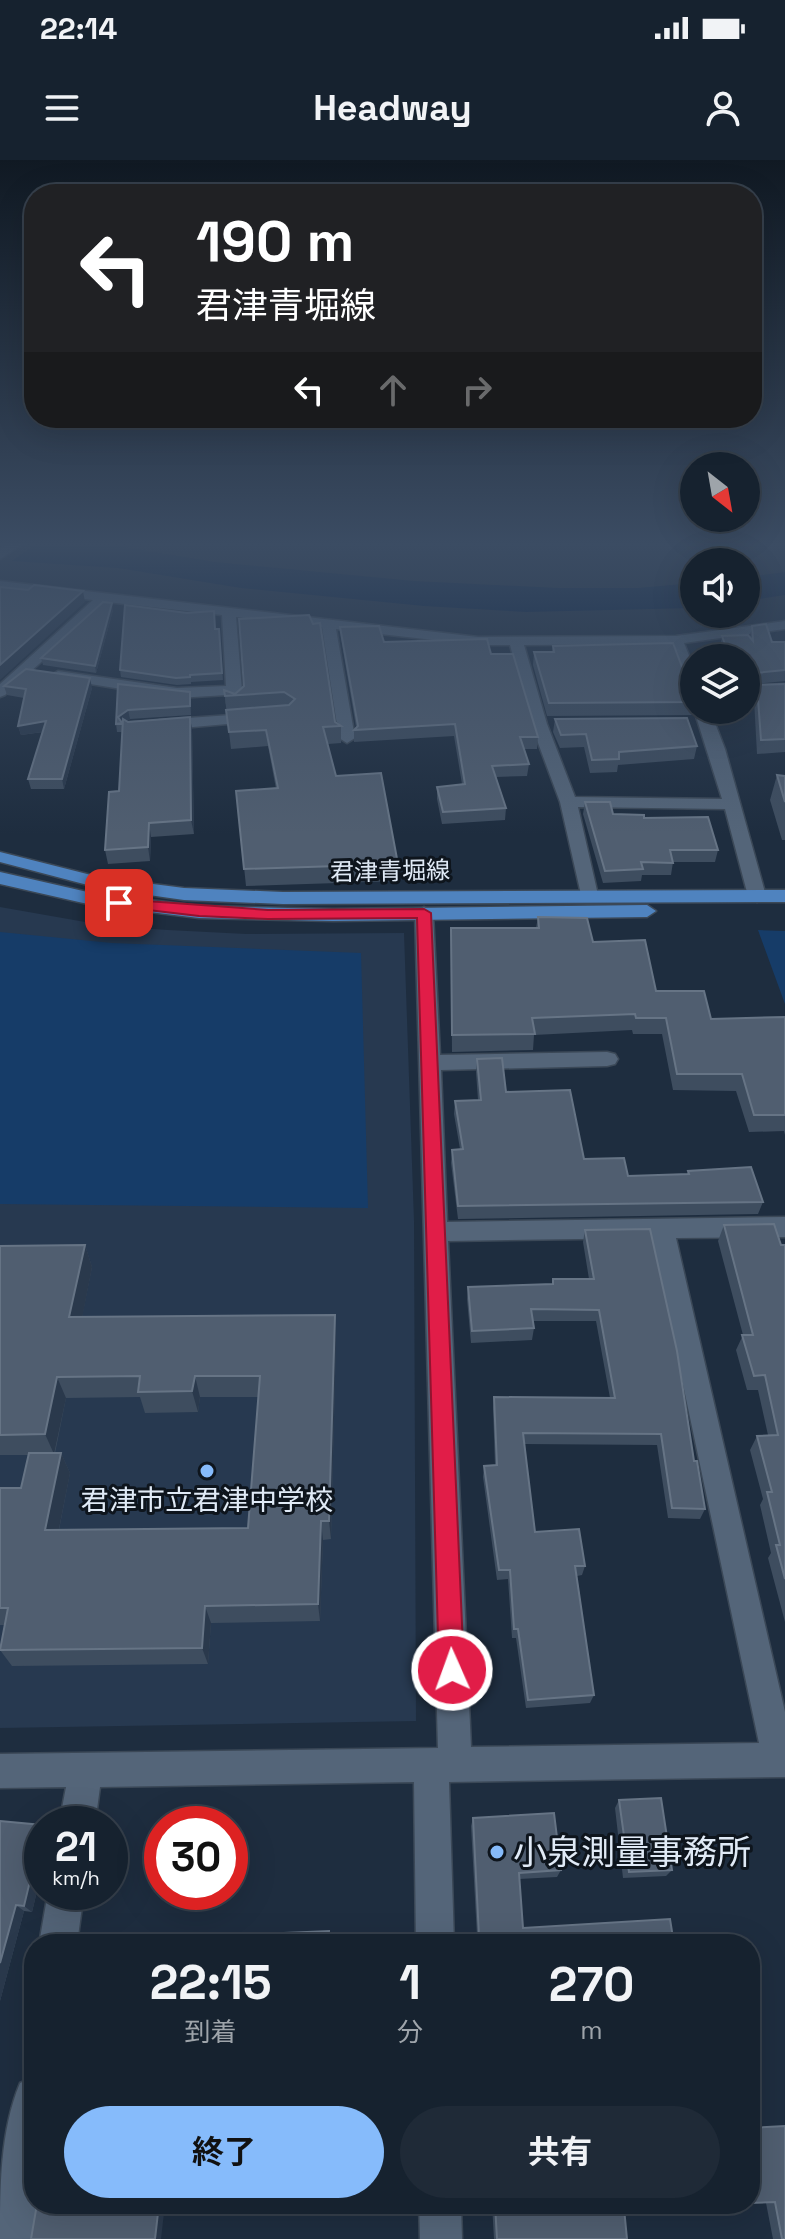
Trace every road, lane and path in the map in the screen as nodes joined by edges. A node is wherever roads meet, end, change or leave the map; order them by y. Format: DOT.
graph roads {
  1 [pos="57,640"];
  2 [pos="231,640"];
  3 [pos="331,640"];
  4 [pos="481,640"];
  5 [pos="674,640"];
  6 [pos="676,640"];
  7 [pos="516,642"];
  8 [pos="680,651"];
  9 [pos="25,670"];
  10 [pos="785,689"];
  11 [pos="234,690"];
  12 [pos="760,690"];
  13 [pos="0,692"];
  14 [pos="273,717"];
  15 [pos="236,720"];
  16 [pos="704,724"];
  17 [pos="145,726"];
  18 [pos="347,738"];
  19 [pos="568,802"];
  20 [pos="730,804"];
  21 [pos="0,857"];
  22 [pos="0,878"];
  23 [pos="589,895"];
  24 [pos="757,896"];
  25 [pos="785,896"];
  26 [pos="785,910"];
  27 [pos="424,913"];
  28 [pos="607,1059"];
  29 [pos="429,1063"];
  30 [pos="785,1227"];
  31 [pos="662,1229"];
  32 [pos="435,1232"];
  33 [pos="782,1760"];
  34 [pos="443,1765"];
  35 [pos="86,1769"];
  36 [pos="0,1771"];
  37 [pos="80,1806"];
  38 [pos="63,1910"];
  39 [pos="60,1934"];
  40 [pos="435,1934"];
  41 [pos="24,2159"];
  42 [pos="440,2214"];
  43 [pos="11,2239"];
  44 [pos="441,2239"];
  1 -- 9 [label="street"];
  2 -- 11 [label="street"];
  3 -- 18 [label="street"];
  4 -- 7 [label="street"];
  5 -- 7 [label="street"];
  6 -- 8 [label="street"];
  7 -- 19 [label="street"];
  9 -- 11 [label="street"];
  9 -- 13 [label="street"];
  10 -- 12 [label="street"];
  11 -- 15 [label="street"];
  14 -- 15 [label="street"];
  15 -- 17 [label="street"];
  16 -- 20 [label="street"];
  19 -- 20 [label="street"];
  19 -- 23 [label="street"];
  20 -- 24 [label="street"];
  21 -- 23 [label="main road, 君津青堀線"];
  22 -- 27 [label="main road, 君津青堀線"];
  23 -- 24 [label="main road, 君津青堀線"];
  24 -- 25 [label="main road, 君津青堀線"];
  26 -- 27 [label="main road, 君津青堀線"];
  27 -- 29 [label="street"];
  28 -- 29 [label="street"];
  29 -- 32 [label="street"];
  30 -- 31 [label="street"];
  31 -- 32 [label="street"];
  31 -- 33 [label="street"];
  32 -- 34 [label="street"];
  33 -- 34 [label="street"];
  34 -- 35 [label="street"];
  34 -- 40 [label="street"];
  35 -- 36 [label="street"];
  35 -- 37 [label="street"];
  38 -- 39 [label="street"];
  41 -- 43 [label="street"];
  42 -- 44 [label="street"];
}
